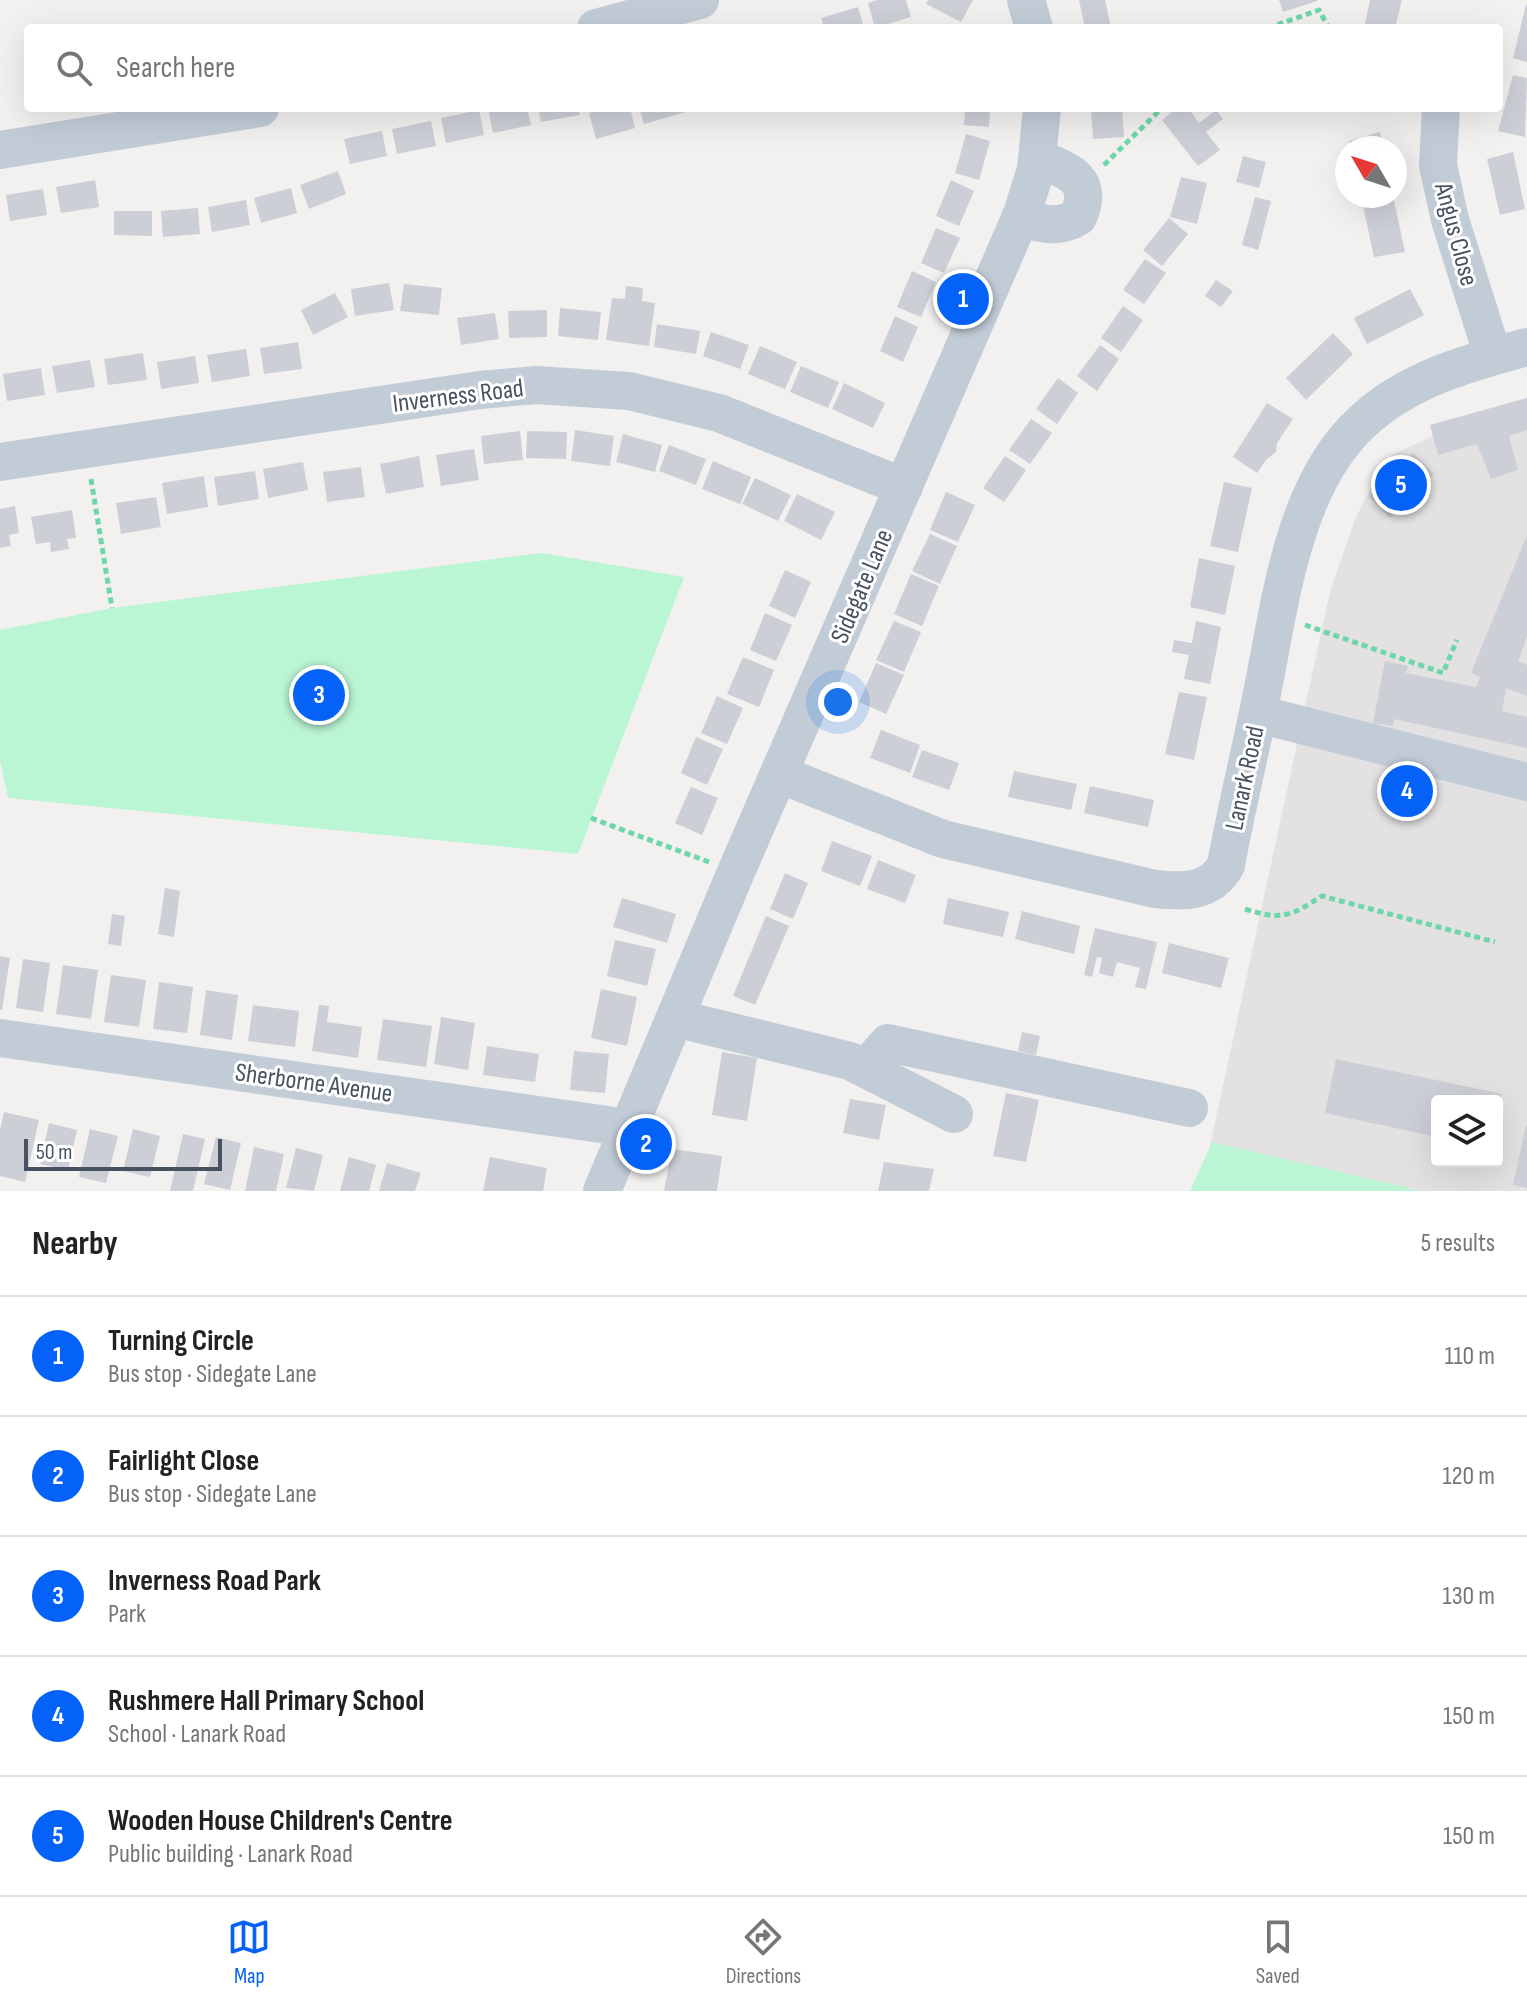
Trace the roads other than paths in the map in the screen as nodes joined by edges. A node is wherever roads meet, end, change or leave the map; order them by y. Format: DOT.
graph roads {
  1 [pos="700,0"];
  2 [pos="1026,0"];
  3 [pos="611,24"];
  4 [pos="1033,24"];
  5 [pos="235,112"];
  6 [pos="1042,112"];
  7 [pos="1441,112"];
  8 [pos="0,150"];
  9 [pos="1038,159"];
  10 [pos="1020,218"];
  11 [pos="1510,352"];
  12 [pos="0,462"];
  13 [pos="904,487"];
  14 [pos="1258,714"];
  15 [pos="779,774"];
  16 [pos="1527,782"];
  17 [pos="675,1018"];
  18 [pos="0,1038"];
  19 [pos="866,1068"];
  20 [pos="1189,1108"];
  21 [pos="954,1114"];
  22 [pos="627,1130"];
  23 [pos="602,1191"];
  1 -- 3 [label="street"];
  2 -- 4 [label="street"];
  5 -- 8 [label="street"];
  6 -- 9 [label="street, Sidegate Lane"];
  7 -- 11 [label="street, Angus Close"];
  9 -- 10 [label="street, Sidegate Lane"];
  9 -- 10 [label="street"];
  10 -- 13 [label="street, Sidegate Lane"];
  11 -- 14 [label="street, Lanark Road"];
  12 -- 13 [label="street, Inverness Road"];
  13 -- 15 [label="street, Sidegate Lane"];
  14 -- 15 [label="street, Lanark Road"];
  14 -- 16 [label="street"];
  15 -- 17 [label="street, Sidegate Lane"];
  17 -- 19 [label="street"];
  17 -- 22 [label="street, Sidegate Lane"];
  18 -- 22 [label="street, Sherborne Avenue"];
  19 -- 20 [label="street"];
  19 -- 21 [label="street"];
  22 -- 23 [label="street, Sidegate Lane"];
}
